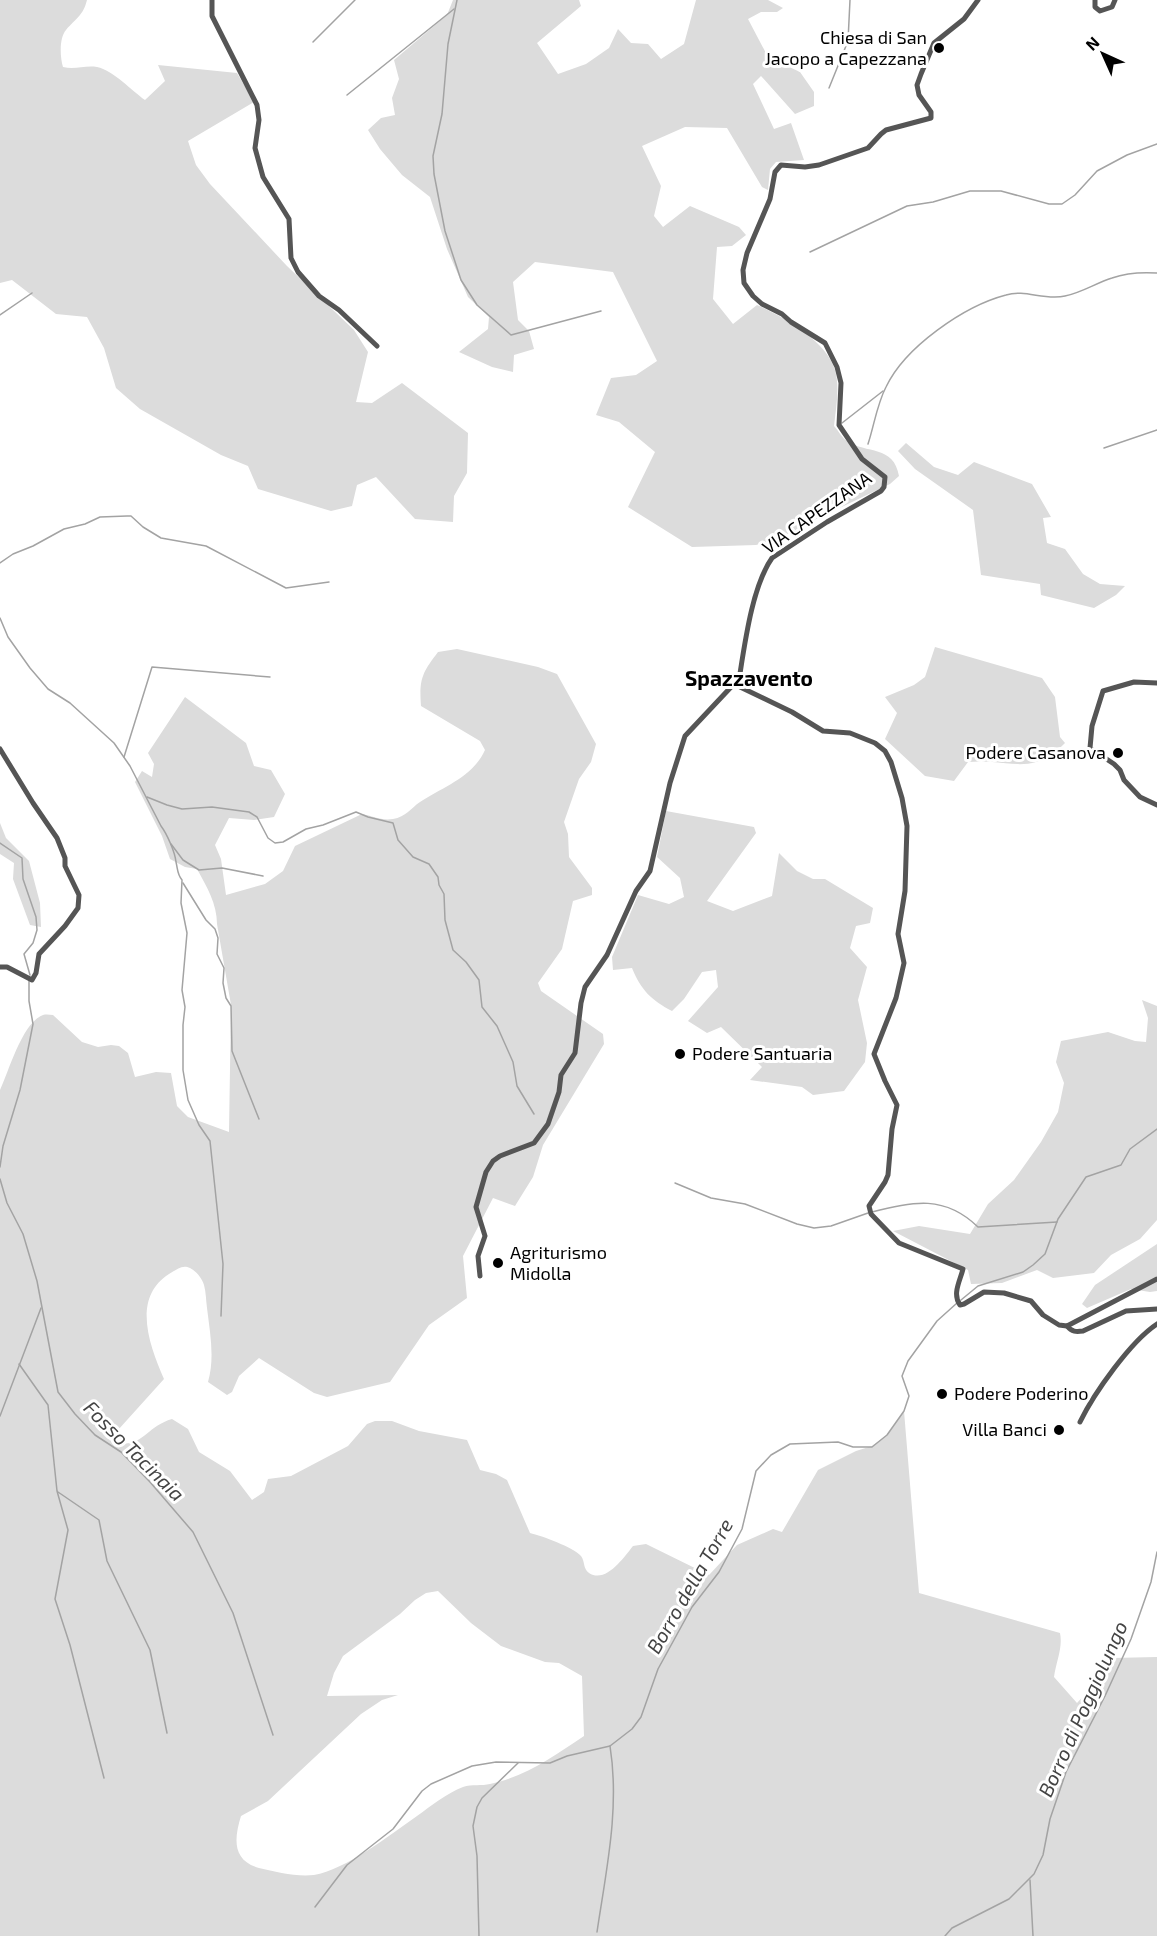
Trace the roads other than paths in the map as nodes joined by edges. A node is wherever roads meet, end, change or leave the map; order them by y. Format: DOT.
graph roads {
  1 [pos="212,0"];
  2 [pos="978,0"];
  3 [pos="1095,0"];
  4 [pos="1115,0"];
  5 [pos="377,346"];
  6 [pos="1157,683"];
  7 [pos="735,686"];
  8 [pos="0,749"];
  9 [pos="1157,805"];
  10 [pos="0,967"];
  11 [pos="480,1276"];
  12 [pos="1157,1279"];
  13 [pos="1157,1309"];
  14 [pos="1157,1324"];
  15 [pos="1067,1326"];
  16 [pos="1080,1422"];
  1 -- 5 [label="street"];
  2 -- 7 [label="street, VIA CAPEZZANA"];
  3 -- 4 [label="street"];
  6 -- 9 [label="street"];
  7 -- 11 [label="street"];
  7 -- 15 [label="street"];
  8 -- 10 [label="street"];
  12 -- 15 [label="street"];
  13 -- 15 [label="street"];
  14 -- 16 [label="street"];
}
